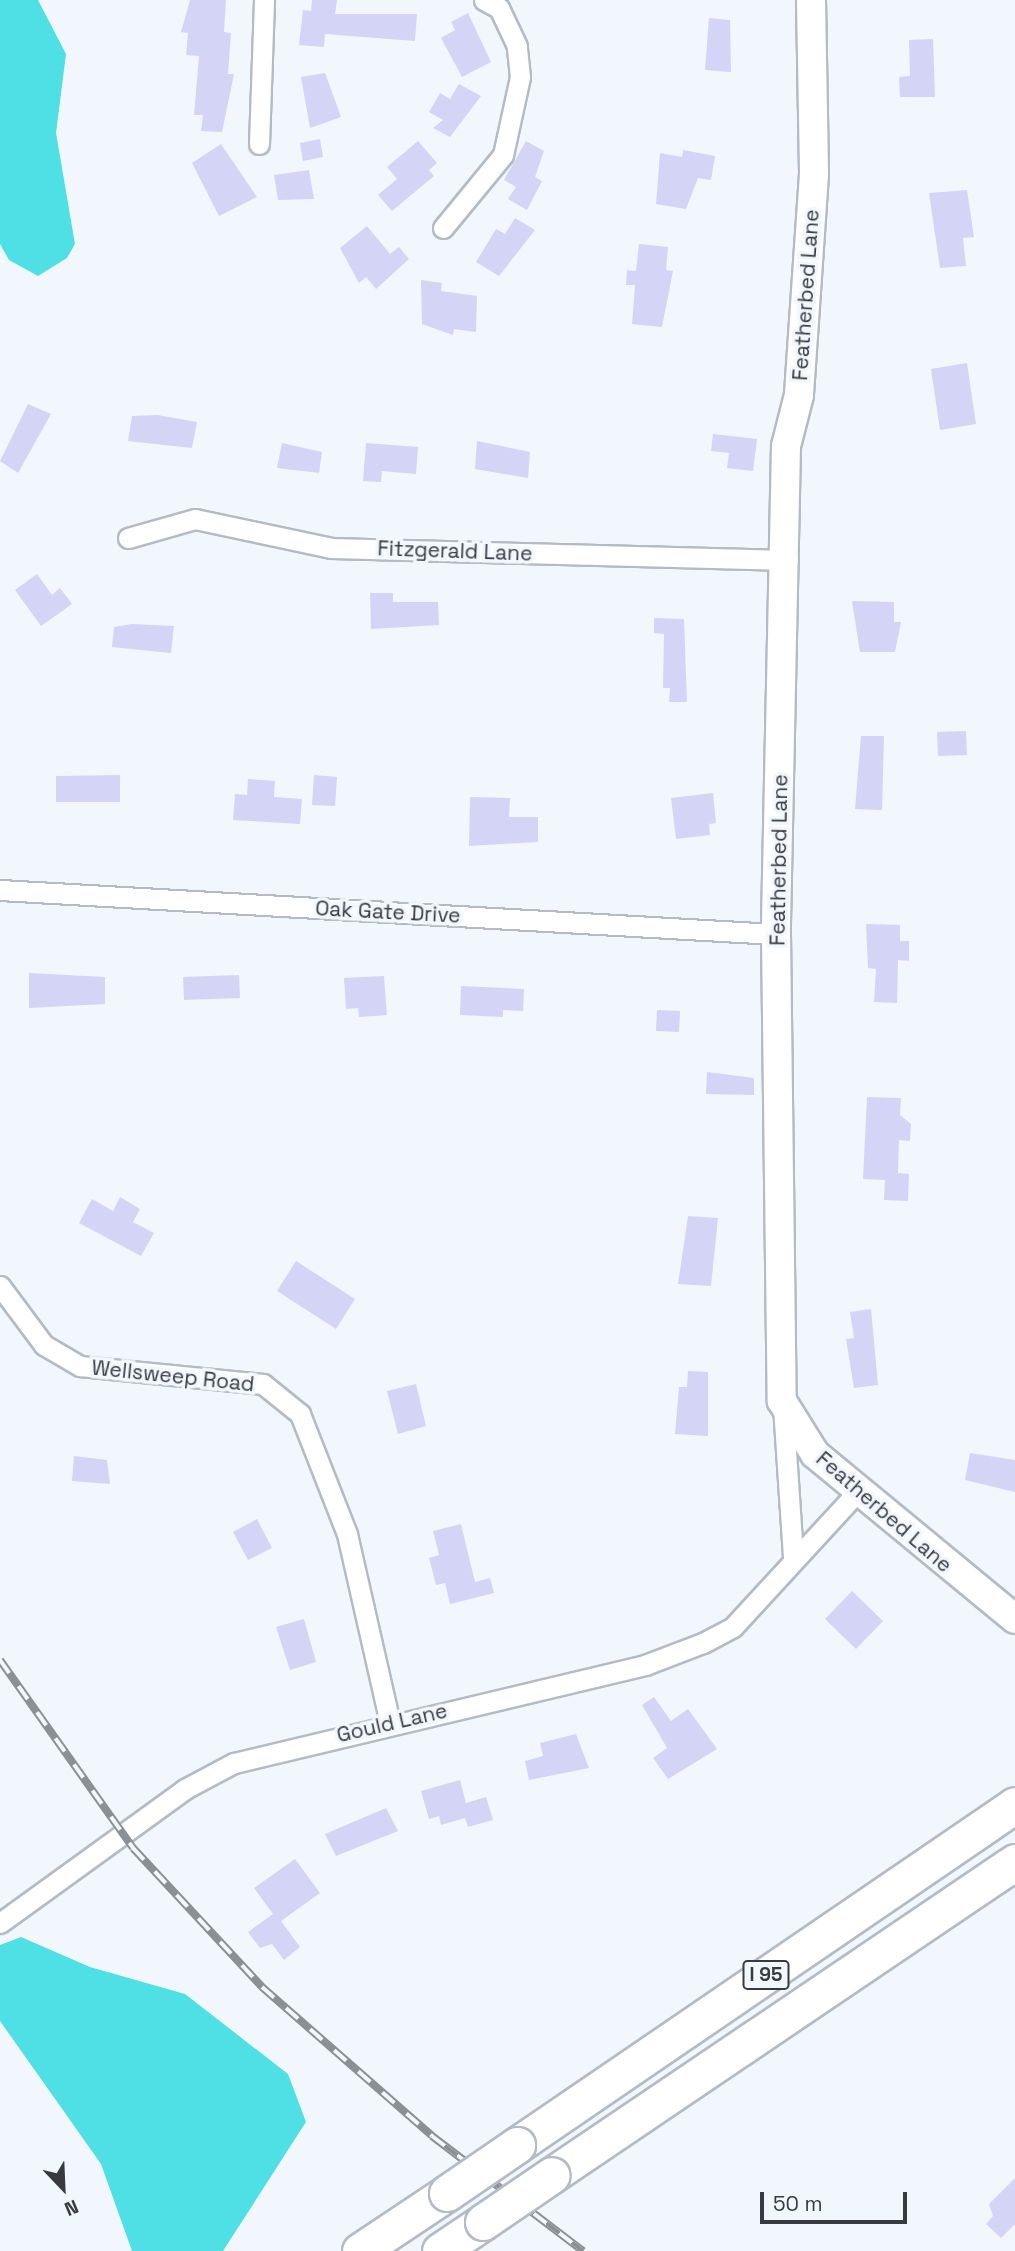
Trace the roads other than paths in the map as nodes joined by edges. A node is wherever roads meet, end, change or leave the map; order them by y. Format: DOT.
graph roads {
  1 [pos="264,0"];
  2 [pos="484,0"];
  3 [pos="811,0"];
  4 [pos="259,144"];
  5 [pos="443,229"];
  6 [pos="128,537"];
  7 [pos="788,560"];
  8 [pos="0,890"];
  9 [pos="776,933"];
  10 [pos="0,1286"];
  11 [pos="782,1401"];
  12 [pos="858,1491"];
  13 [pos="793,1558"];
  14 [pos="1012,1612"];
  15 [pos="390,1723"];
  16 [pos="1015,1805"];
  17 [pos="1015,1862"];
  18 [pos="0,1923"];
  19 [pos="360,2251"];
  20 [pos="440,2251"];
  1 -- 4 [label="street"];
  2 -- 5 [label="street"];
  3 -- 7 [label="street, Featherbed Lane"];
  6 -- 7 [label="street, Fitzgerald Lane"];
  7 -- 9 [label="street, Featherbed Lane"];
  8 -- 9 [label="street, Oak Gate Drive"];
  9 -- 11 [label="street, Featherbed Lane"];
  10 -- 15 [label="street, Wellsweep Road"];
  11 -- 12 [label="street, Featherbed Lane"];
  11 -- 13 [label="street"];
  12 -- 13 [label="street, Gould Lane"];
  12 -- 14 [label="street, Featherbed Lane"];
  13 -- 15 [label="street, Gould Lane"];
  15 -- 18 [label="street, Gould Lane"];
  16 -- 19 [label="highway, I 95, bridge"];
  17 -- 20 [label="highway, I 95, bridge"];
}
